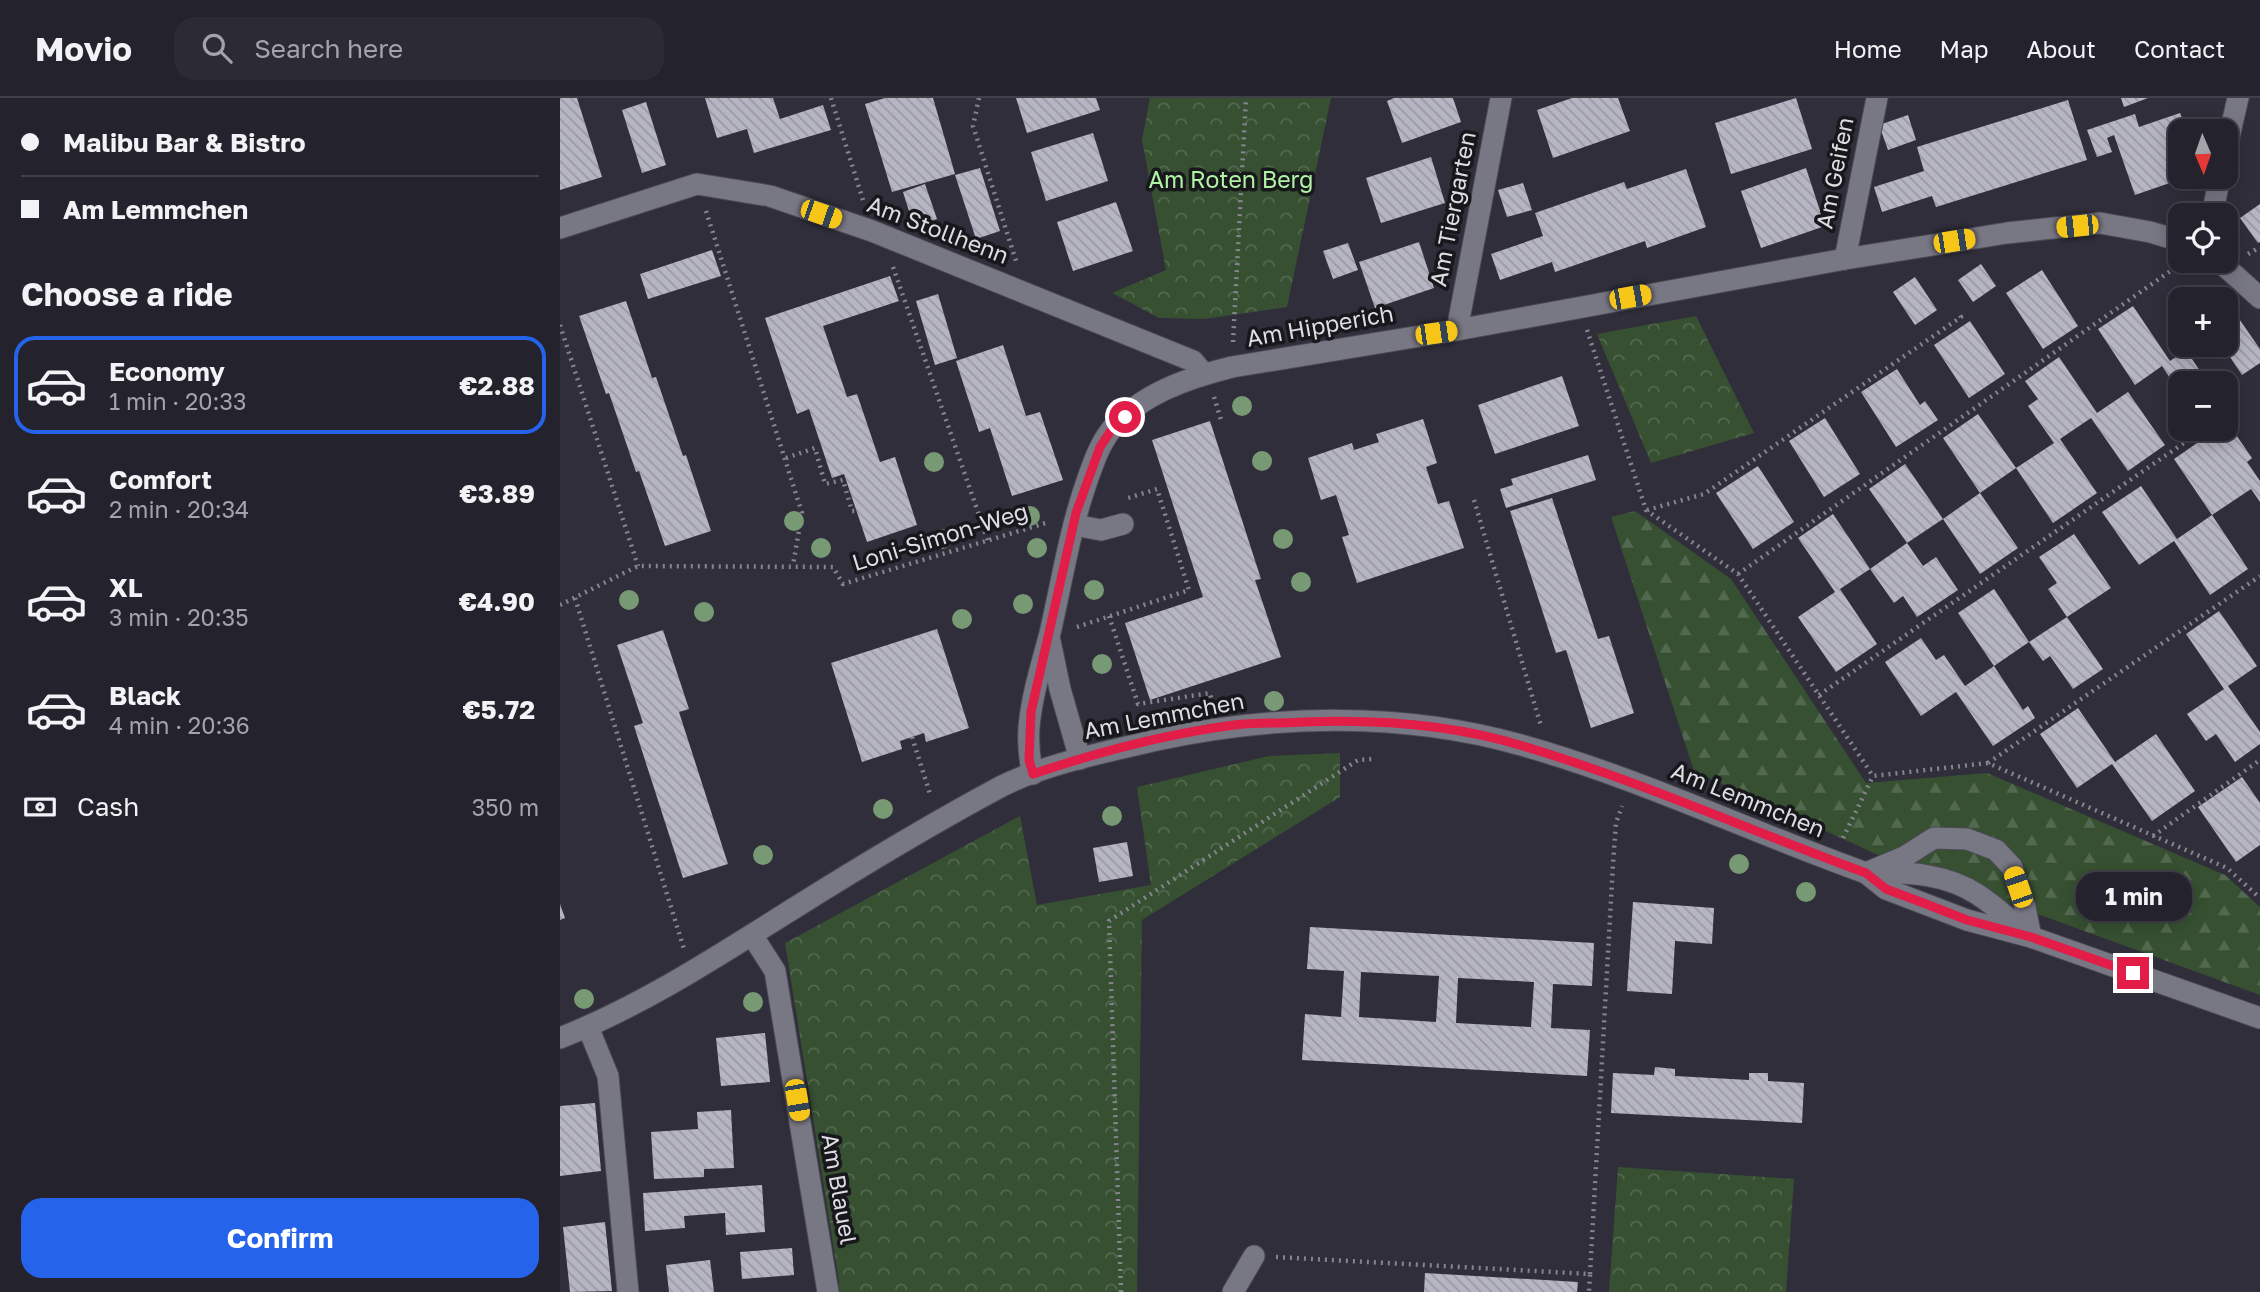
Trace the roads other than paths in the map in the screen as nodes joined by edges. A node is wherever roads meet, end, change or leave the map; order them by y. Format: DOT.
graph roads {
  1 [pos="1501,98"];
  2 [pos="1877,98"];
  3 [pos="2238,98"];
  4 [pos="2233,119"];
  5 [pos="560,228"];
  6 [pos="2168,237"];
  7 [pos="1845,259"];
  8 [pos="2232,273"];
  9 [pos="2260,298"];
  10 [pos="1457,330"];
  11 [pos="1204,374"];
  12 [pos="1065,522"];
  13 [pos="1123,524"];
  14 [pos="1049,636"];
  15 [pos="1080,759"];
  16 [pos="1033,774"];
  17 [pos="1866,873"];
  18 [pos="751,935"];
  19 [pos="2031,937"];
  20 [pos="2260,1018"];
  21 [pos="588,1027"];
  22 [pos="560,1038"];
  23 [pos="1254,1256"];
  24 [pos="628,1292"];
  25 [pos="828,1292"];
  26 [pos="1233,1292"];
  1 -- 10 [label="street, Am Tiergarten"];
  2 -- 7 [label="street, Am Geifen"];
  3 -- 4 [label="street"];
  5 -- 11 [label="street, Am Stollhenn"];
  6 -- 7 [label="street, Am Hipperich"];
  7 -- 10 [label="street, Am Hipperich"];
  8 -- 9 [label="street"];
  10 -- 11 [label="street, Am Hipperich"];
  11 -- 12 [label="street, Am Hipperich"];
  12 -- 13 [label="street"];
  12 -- 14 [label="street, Am Hipperich"];
  14 -- 15 [label="street, Am Hipperich"];
  14 -- 16 [label="street, Am Hipperich"];
  15 -- 16 [label="street, Am Lemmchen"];
  15 -- 17 [label="street, Am Lemmchen"];
  16 -- 18 [label="street, Am Lemmchen"];
  17 -- 19 [label="street, Am Lemmchen"];
  17 -- 19 [label="street, Am Lemmchen"];
  17 -- 19 [label="street"];
  18 -- 21 [label="street, Am Lemmchen"];
  18 -- 25 [label="street, Am Blauel"];
  19 -- 20 [label="street, Am Lemmchen"];
  21 -- 22 [label="street, Am Lemmchen"];
  21 -- 24 [label="street"];
  23 -- 26 [label="street"];
}
